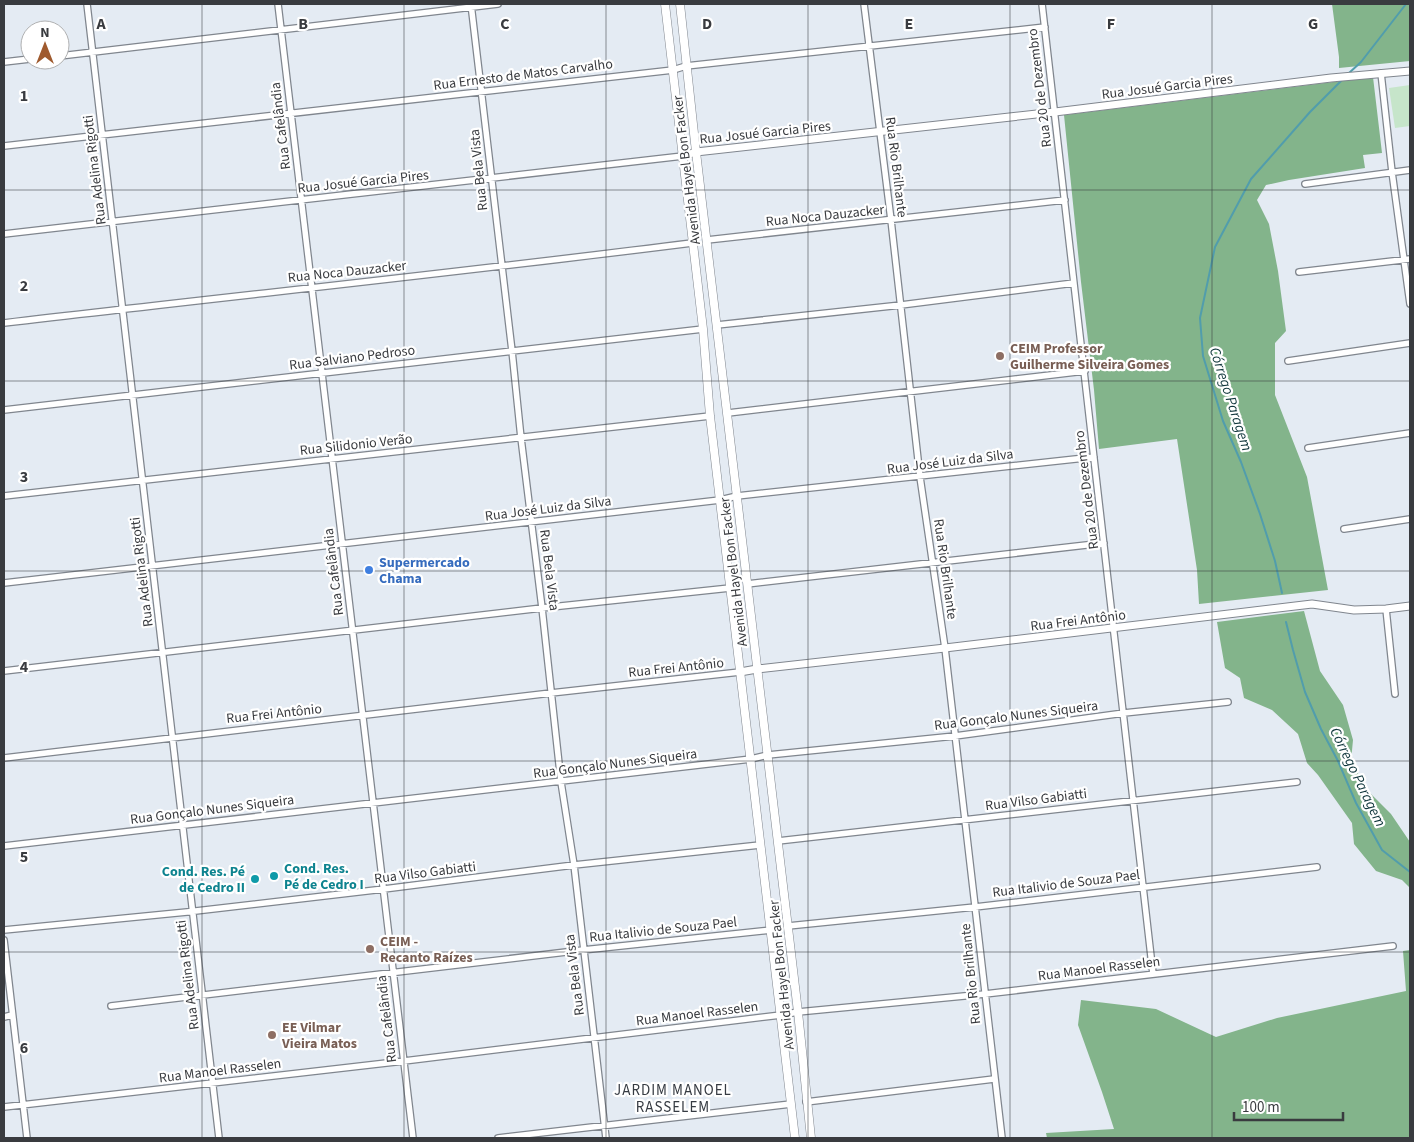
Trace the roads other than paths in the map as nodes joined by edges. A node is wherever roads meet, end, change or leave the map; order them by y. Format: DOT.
graph roads {
  1 [pos="87,4"];
  2 [pos="278,4"];
  3 [pos="498,4"];
  4 [pos="666,4"];
  5 [pos="680,4"];
  6 [pos="864,4"];
  7 [pos="1042,4"];
  8 [pos="471,6"];
  9 [pos="1045,28"];
  10 [pos="282,30"];
  11 [pos="869,47"];
  12 [pos="93,52"];
  13 [pos="70,55"];
  14 [pos="20,60"];
  15 [pos="4,62"];
  16 [pos="686,66"];
  17 [pos="673,70"];
  18 [pos="1410,71"];
  19 [pos="1381,73"];
  20 [pos="482,92"];
  21 [pos="1054,112"];
  22 [pos="291,113"];
  23 [pos="880,132"];
  24 [pos="102,135"];
  25 [pos="4,146"];
  26 [pos="696,152"];
  27 [pos="683,156"];
  28 [pos="1410,170"];
  29 [pos="1392,172"];
  30 [pos="491,179"];
  31 [pos="1305,184"];
  32 [pos="302,200"];
  33 [pos="1065,200"];
  34 [pos="891,220"];
  35 [pos="112,221"];
  36 [pos="4,234"];
  37 [pos="706,240"];
  38 [pos="692,243"];
  39 [pos="1407,259"];
  40 [pos="502,267"];
  41 [pos="1299,272"];
  42 [pos="1074,283"];
  43 [pos="312,287"];
  44 [pos="1410,304"];
  45 [pos="901,305"];
  46 [pos="123,309"];
  47 [pos="4,323"];
  48 [pos="717,325"];
  49 [pos="703,329"];
  50 [pos="1410,343"];
  51 [pos="512,351"];
  52 [pos="1288,360"];
  53 [pos="322,372"];
  54 [pos="1084,372"];
  55 [pos="911,392"];
  56 [pos="133,396"];
  57 [pos="4,410"];
  58 [pos="728,413"];
  59 [pos="710,416"];
  60 [pos="1410,433"];
  61 [pos="520,438"];
  62 [pos="1308,448"];
  63 [pos="1094,457"];
  64 [pos="332,459"];
  65 [pos="920,477"];
  66 [pos="143,480"];
  67 [pos="4,496"];
  68 [pos="737,496"];
  69 [pos="720,500"];
  70 [pos="1410,519"];
  71 [pos="532,522"];
  72 [pos="1344,529"];
  73 [pos="1104,543"];
  74 [pos="343,544"];
  75 [pos="933,563"];
  76 [pos="152,566"];
  77 [pos="4,583"];
  78 [pos="747,584"];
  79 [pos="730,588"];
  80 [pos="1410,606"];
  81 [pos="542,608"];
  82 [pos="1386,609"];
  83 [pos="1114,628"];
  84 [pos="353,630"];
  85 [pos="945,648"];
  86 [pos="162,652"];
  87 [pos="757,669"];
  88 [pos="4,671"];
  89 [pos="740,672"];
  90 [pos="551,693"];
  91 [pos="1395,694"];
  92 [pos="1228,702"];
  93 [pos="1124,713"];
  94 [pos="363,716"];
  95 [pos="954,736"];
  96 [pos="172,738"];
  97 [pos="768,755"];
  98 [pos="4,758"];
  99 [pos="751,759"];
  100 [pos="562,782"];
  101 [pos="1297,782"];
  102 [pos="1134,801"];
  103 [pos="373,803"];
  104 [pos="965,820"];
  105 [pos="182,825"];
  106 [pos="778,841"];
  107 [pos="760,844"];
  108 [pos="4,846"];
  109 [pos="574,865"];
  110 [pos="1316,867"];
  111 [pos="1144,887"];
  112 [pos="384,890"];
  113 [pos="975,907"];
  114 [pos="192,912"];
  115 [pos="788,926"];
  116 [pos="4,930"];
  117 [pos="771,930"];
  118 [pos="4,940"];
  119 [pos="1393,946"];
  120 [pos="583,950"];
  121 [pos="394,974"];
  122 [pos="1153,974"];
  123 [pos="985,994"];
  124 [pos="202,996"];
  125 [pos="112,1006"];
  126 [pos="798,1012"];
  127 [pos="12,1015"];
  128 [pos="781,1016"];
  129 [pos="4,1017"];
  130 [pos="594,1039"];
  131 [pos="404,1061"];
  132 [pos="994,1079"];
  133 [pos="212,1083"];
  134 [pos="806,1102"];
  135 [pos="791,1104"];
  136 [pos="23,1105"];
  137 [pos="4,1107"];
  138 [pos="605,1125"];
  139 [pos="541,1136"];
  140 [pos="27,1138"];
  141 [pos="218,1138"];
  142 [pos="413,1138"];
  143 [pos="498,1138"];
  144 [pos="606,1138"];
  145 [pos="795,1138"];
  146 [pos="810,1138"];
  147 [pos="1002,1138"];
  1 -- 12 [label="street, Rua Adelina Rigotti"];
  2 -- 10 [label="street, Rua Cafelândia"];
  3 -- 8 [label="street"];
  4 -- 17 [label="main road, Avenida Hayel Bon Facker"];
  5 -- 16 [label="main road, Avenida Hayel Bon Facker"];
  6 -- 11 [label="street, Rua Rio Brilhante"];
  7 -- 9 [label="street, Rua 20 de Dezembro"];
  8 -- 10 [label="street"];
  8 -- 20 [label="street, Rua Bela Vista"];
  9 -- 11 [label="street, Rua Ernesto de Matos Carvalho"];
  9 -- 21 [label="street, Rua 20 de Dezembro"];
  10 -- 12 [label="street"];
  10 -- 22 [label="street, Rua Cafelândia"];
  11 -- 16 [label="street, Rua Ernesto de Matos Carvalho"];
  11 -- 23 [label="street, Rua Rio Brilhante"];
  12 -- 13 [label="street"];
  12 -- 24 [label="street, Rua Adelina Rigotti"];
  14 -- 15 [label="street"];
  16 -- 17 [label="street, Rua Ernesto de Matos Carvalho"];
  16 -- 26 [label="main road, Avenida Hayel Bon Facker"];
  17 -- 20 [label="street, Rua Ernesto de Matos Carvalho"];
  17 -- 27 [label="main road, Avenida Hayel Bon Facker"];
  18 -- 19 [label="street, Rua Josué Garcia Pires"];
  19 -- 21 [label="street, Rua Josué Garcia Pires"];
  19 -- 29 [label="street"];
  20 -- 22 [label="street, Rua Ernesto de Matos Carvalho"];
  20 -- 30 [label="street, Rua Bela Vista"];
  21 -- 23 [label="street, Rua Josué Garcia Pires"];
  21 -- 33 [label="street, Rua 20 de Dezembro"];
  22 -- 24 [label="street, Rua Ernesto de Matos Carvalho"];
  22 -- 32 [label="street, Rua Cafelândia"];
  23 -- 26 [label="street, Rua Josué Garcia Pires"];
  23 -- 34 [label="street, Rua Rio Brilhante"];
  24 -- 25 [label="street, Rua Ernesto de Matos Carvalho"];
  24 -- 35 [label="street, Rua Adelina Rigotti"];
  26 -- 27 [label="street, Rua Josué Garcia Pires"];
  26 -- 37 [label="main road, Avenida Hayel Bon Facker"];
  27 -- 30 [label="street, Rua Josué Garcia Pires"];
  27 -- 38 [label="main road, Avenida Hayel Bon Facker"];
  28 -- 29 [label="street"];
  29 -- 31 [label="street"];
  29 -- 39 [label="street"];
  30 -- 32 [label="street, Rua Josué Garcia Pires"];
  30 -- 40 [label="street, Rua Bela Vista"];
  32 -- 35 [label="street, Rua Josué Garcia Pires"];
  32 -- 43 [label="street, Rua Cafelândia"];
  33 -- 34 [label="street, Rua Noca Dauzacker"];
  33 -- 42 [label="street, Rua 20 de Dezembro"];
  34 -- 37 [label="street, Rua Noca Dauzacker"];
  34 -- 45 [label="street, Rua Rio Brilhante"];
  35 -- 36 [label="street, Rua Josué Garcia Pires"];
  35 -- 46 [label="street, Rua Adelina Rigotti"];
  37 -- 48 [label="main road, Avenida Hayel Bon Facker"];
  38 -- 40 [label="street, Rua Noca Dauzacker"];
  38 -- 49 [label="main road, Avenida Hayel Bon Facker"];
  39 -- 41 [label="street"];
  39 -- 44 [label="street"];
  40 -- 43 [label="street, Rua Noca Dauzacker"];
  40 -- 51 [label="street, Rua Bela Vista"];
  42 -- 45 [label="street"];
  42 -- 54 [label="street, Rua 20 de Dezembro"];
  43 -- 46 [label="street, Rua Noca Dauzacker"];
  43 -- 53 [label="street, Rua Cafelândia"];
  45 -- 48 [label="street"];
  45 -- 55 [label="street, Rua Rio Brilhante"];
  46 -- 47 [label="street, Rua Noca Dauzacker"];
  46 -- 56 [label="street, Rua Adelina Rigotti"];
  48 -- 58 [label="main road, Avenida Hayel Bon Facker"];
  49 -- 51 [label="street, Rua Salviano Pedroso"];
  49 -- 59 [label="main road, Avenida Hayel Bon Facker"];
  50 -- 52 [label="street"];
  51 -- 53 [label="street, Rua Salviano Pedroso"];
  51 -- 61 [label="street, Rua Bela Vista"];
  53 -- 56 [label="street, Rua Salviano Pedroso"];
  53 -- 64 [label="street, Rua Cafelândia"];
  54 -- 55 [label="street"];
  54 -- 63 [label="street, Rua 20 de Dezembro"];
  55 -- 58 [label="street"];
  55 -- 65 [label="street, Rua Rio Brilhante"];
  56 -- 57 [label="street, Rua Salviano Pedroso"];
  56 -- 66 [label="street, Rua Adelina Rigotti"];
  58 -- 68 [label="main road, Avenida Hayel Bon Facker"];
  59 -- 61 [label="street, Rua Silidonio Verão"];
  59 -- 69 [label="main road, Avenida Hayel Bon Facker"];
  60 -- 62 [label="street"];
  61 -- 64 [label="street, Rua Silidonio Verão"];
  61 -- 71 [label="street, Rua Bela Vista"];
  63 -- 65 [label="street, Rua José Luiz da Silva"];
  63 -- 73 [label="street, Rua 20 de Dezembro"];
  64 -- 66 [label="street, Rua Silidonio Verão"];
  64 -- 74 [label="street, Rua Cafelândia"];
  65 -- 68 [label="street, Rua José Luiz da Silva"];
  65 -- 75 [label="street, Rua Rio Brilhante"];
  66 -- 67 [label="street, Rua Silidonio Verão"];
  66 -- 76 [label="street, Rua Adelina Rigotti"];
  68 -- 69 [label="street, Rua José Luiz da Silva"];
  68 -- 78 [label="main road, Avenida Hayel Bon Facker"];
  69 -- 71 [label="street, Rua José Luiz da Silva"];
  69 -- 79 [label="main road, Avenida Hayel Bon Facker"];
  70 -- 72 [label="street"];
  71 -- 74 [label="street, Rua José Luiz da Silva"];
  71 -- 81 [label="street, Rua Bela Vista"];
  73 -- 75 [label="street"];
  73 -- 83 [label="street, Rua 20 de Dezembro"];
  74 -- 76 [label="street, Rua José Luiz da Silva"];
  74 -- 84 [label="street, Rua Cafelândia"];
  75 -- 78 [label="street"];
  75 -- 85 [label="street, Rua Rio Brilhante"];
  76 -- 77 [label="street, Rua José Luiz da Silva"];
  76 -- 86 [label="street, Rua Adelina Rigotti"];
  78 -- 87 [label="main road, Avenida Hayel Bon Facker"];
  79 -- 81 [label="street"];
  79 -- 89 [label="main road, Avenida Hayel Bon Facker"];
  80 -- 82 [label="street, Rua Frei Antônio"];
  81 -- 84 [label="street"];
  81 -- 90 [label="street, Rua Bela Vista"];
  82 -- 83 [label="street, Rua Frei Antônio"];
  82 -- 91 [label="street"];
  83 -- 85 [label="street, Rua Frei Antônio"];
  83 -- 93 [label="street, Rua 20 de Dezembro"];
  84 -- 86 [label="street"];
  84 -- 94 [label="street, Rua Cafelândia"];
  85 -- 87 [label="street, Rua Frei Antônio"];
  85 -- 95 [label="street, Rua Rio Brilhante"];
  86 -- 88 [label="street"];
  86 -- 96 [label="street, Rua Adelina Rigotti"];
  87 -- 89 [label="street, Rua Frei Antônio"];
  87 -- 97 [label="main road, Avenida Hayel Bon Facker"];
  89 -- 90 [label="street, Rua Frei Antônio"];
  89 -- 99 [label="main road, Avenida Hayel Bon Facker"];
  90 -- 94 [label="street, Rua Frei Antônio"];
  90 -- 100 [label="street, Rua Bela Vista"];
  92 -- 93 [label="street, Rua Gonçalo Nunes Siqueira"];
  93 -- 95 [label="street, Rua Gonçalo Nunes Siqueira"];
  93 -- 102 [label="street, Rua 20 de Dezembro"];
  94 -- 96 [label="street, Rua Frei Antônio"];
  94 -- 103 [label="street, Rua Cafelândia"];
  95 -- 97 [label="street, Rua Gonçalo Nunes Siqueira"];
  95 -- 104 [label="street, Rua Rio Brilhante"];
  96 -- 98 [label="street, Rua Frei Antônio"];
  96 -- 105 [label="street, Rua Adelina Rigotti"];
  97 -- 99 [label="street, Rua Gonçalo Nunes Siqueira"];
  97 -- 106 [label="main road, Avenida Hayel Bon Facker"];
  99 -- 100 [label="street, Rua Gonçalo Nunes Siqueira"];
  99 -- 107 [label="main road, Avenida Hayel Bon Facker"];
  100 -- 103 [label="street, Rua Gonçalo Nunes Siqueira"];
  100 -- 109 [label="street, Rua Bela Vista"];
  101 -- 102 [label="street, Rua Vilso Gabiatti"];
  102 -- 104 [label="street, Rua Vilso Gabiatti"];
  102 -- 111 [label="street, Rua 20 de Dezembro"];
  103 -- 105 [label="street, Rua Gonçalo Nunes Siqueira"];
  103 -- 112 [label="street, Rua Cafelândia"];
  104 -- 106 [label="street, Rua Vilso Gabiatti"];
  104 -- 113 [label="street, Rua Rio Brilhante"];
  105 -- 108 [label="street, Rua Gonçalo Nunes Siqueira"];
  105 -- 114 [label="street, Rua Adelina Rigotti"];
  106 -- 115 [label="main road, Avenida Hayel Bon Facker"];
  107 -- 109 [label="street, Rua Vilso Gabiatti"];
  107 -- 117 [label="main road, Avenida Hayel Bon Facker"];
  109 -- 112 [label="street, Rua Vilso Gabiatti"];
  109 -- 120 [label="street, Rua Bela Vista"];
  110 -- 111 [label="street, Rua Italivio de Souza Pael"];
  111 -- 113 [label="street, Rua Italivio de Souza Pael"];
  111 -- 122 [label="street, Rua 20 de Dezembro"];
  112 -- 114 [label="street, Rua Vilso Gabiatti"];
  112 -- 121 [label="street, Rua Cafelândia"];
  113 -- 115 [label="street, Rua Italivio de Souza Pael"];
  113 -- 123 [label="street, Rua Rio Brilhante"];
  114 -- 116 [label="street, Rua Vilso Gabiatti"];
  114 -- 124 [label="street, Rua Adelina Rigotti"];
  115 -- 126 [label="main road, Avenida Hayel Bon Facker"];
  117 -- 120 [label="street, Rua Italivio de Souza Pael"];
  117 -- 128 [label="main road, Avenida Hayel Bon Facker"];
  118 -- 127 [label="street"];
  119 -- 122 [label="street, Rua Manoel Rasselen"];
  120 -- 121 [label="street, Rua Italivio de Souza Pael"];
  120 -- 130 [label="street, Rua Bela Vista"];
  121 -- 124 [label="street, Rua Italivio de Souza Pael"];
  121 -- 131 [label="street, Rua Cafelândia"];
  122 -- 123 [label="street, Rua Manoel Rasselen"];
  123 -- 126 [label="street, Rua Manoel Rasselen"];
  123 -- 132 [label="street, Rua Rio Brilhante"];
  124 -- 125 [label="street, Rua Italivio de Souza Pael"];
  124 -- 133 [label="street, Rua Adelina Rigotti"];
  126 -- 128 [label="street, Rua Manoel Rasselen"];
  126 -- 134 [label="main road, Avenida Hayel Bon Facker"];
  127 -- 129 [label="street"];
  127 -- 136 [label="street"];
  128 -- 130 [label="street, Rua Manoel Rasselen"];
  128 -- 135 [label="main road, Avenida Hayel Bon Facker"];
  130 -- 131 [label="street, Rua Manoel Rasselen"];
  130 -- 138 [label="street, Rua Bela Vista"];
  131 -- 133 [label="street, Rua Manoel Rasselen"];
  131 -- 142 [label="street, Rua Cafelândia"];
  132 -- 134 [label="street"];
  132 -- 147 [label="street, Rua Rio Brilhante"];
  133 -- 136 [label="street, Rua Manoel Rasselen"];
  133 -- 141 [label="street, Rua Adelina Rigotti"];
  134 -- 146 [label="main road, Avenida Hayel Bon Facker"];
  135 -- 138 [label="street"];
  135 -- 145 [label="main road, Avenida Hayel Bon Facker"];
  136 -- 137 [label="street, Rua Manoel Rasselen"];
  136 -- 140 [label="street"];
  138 -- 139 [label="street"];
  138 -- 144 [label="street, Rua Bela Vista"];
  139 -- 143 [label="street"];
}
